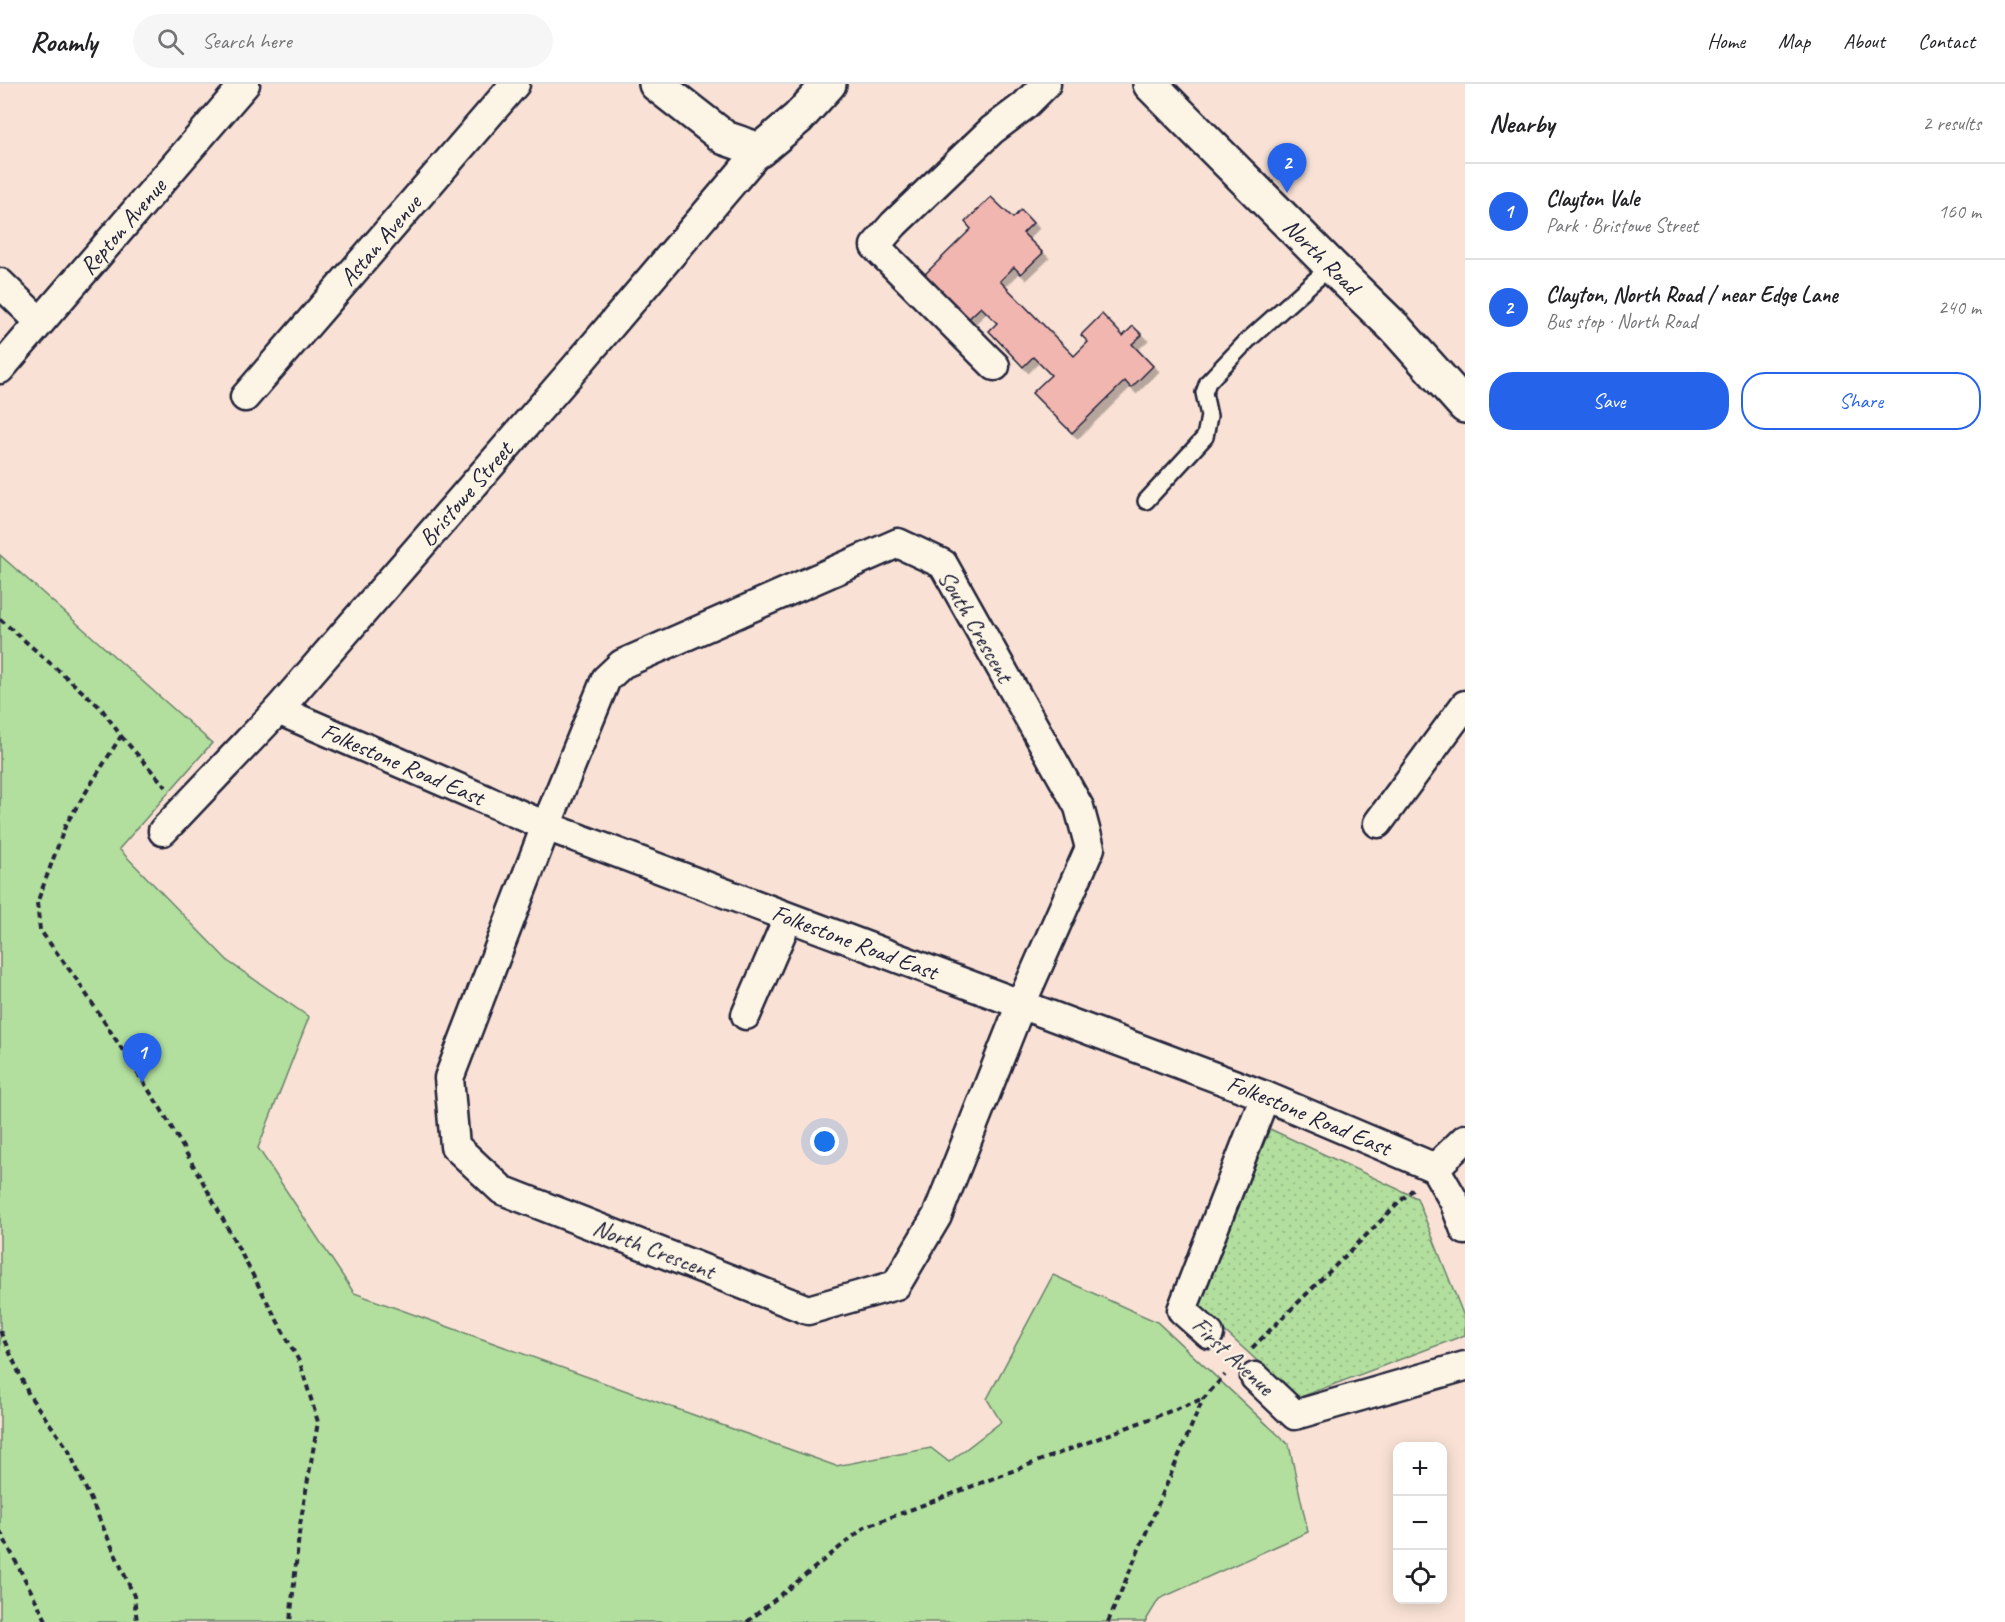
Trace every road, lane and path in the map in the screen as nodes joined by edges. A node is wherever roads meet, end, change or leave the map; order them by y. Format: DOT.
graph roads {
  1 [pos="245,84"];
  2 [pos="515,84"];
  3 [pos="656,84"];
  4 [pos="829,84"];
  5 [pos="1046,84"];
  6 [pos="1150,84"];
  7 [pos="760,150"];
  8 [pos="1331,266"];
  9 [pos="0,283"];
  10 [pos="40,322"];
  11 [pos="995,366"];
  12 [pos="0,369"];
  13 [pos="245,398"];
  14 [pos="1465,406"];
  15 [pos="1146,501"];
  16 [pos="0,619"];
  17 [pos="1465,705"];
  18 [pos="278,710"];
  19 [pos="121,736"];
  20 [pos="187,805"];
  21 [pos="1378,823"];
  22 [pos="546,826"];
  23 [pos="163,831"];
  24 [pos="788,918"];
  25 [pos="1021,1004"];
  26 [pos="746,1015"];
  27 [pos="1265,1096"];
  28 [pos="1465,1139"];
  29 [pos="1435,1168"];
  30 [pos="1465,1230"];
  31 [pos="0,1331"];
  32 [pos="1209,1335"];
  33 [pos="1465,1366"];
  34 [pos="1255,1377"];
  35 [pos="1203,1399"];
  36 [pos="0,1531"];
  37 [pos="46,1622"];
  38 [pos="137,1622"];
  39 [pos="290,1622"];
  40 [pos="747,1622"];
  1 -- 10 [label="street, Repton Avenue"];
  2 -- 13 [label="street, Astan Avenue"];
  3 -- 7 [label="street"];
  4 -- 7 [label="street"];
  5 -- 11 [label="street"];
  6 -- 8 [label="street, North Road"];
  7 -- 18 [label="street, Bristowe Street"];
  8 -- 14 [label="street, North Road"];
  8 -- 15 [label="lane"];
  9 -- 10 [label="street"];
  10 -- 12 [label="street, Repton Avenue"];
  16 -- 19 [label="path"];
  17 -- 21 [label="street"];
  18 -- 20 [label="street, Bristowe Street"];
  18 -- 22 [label="street, Folkestone Road East"];
  19 -- 20 [label="path"];
  19 -- 39 [label="path"];
  20 -- 23 [label="street, Bristowe Street"];
  22 -- 24 [label="street, Folkestone Road East"];
  22 -- 25 [label="street, South Crescent"];
  22 -- 25 [label="street, North Crescent"];
  24 -- 25 [label="street, Folkestone Road East"];
  24 -- 26 [label="street"];
  25 -- 27 [label="street, Folkestone Road East"];
  27 -- 29 [label="street, Folkestone Road East"];
  27 -- 32 [label="street, First Avenue"];
  28 -- 29 [label="street"];
  29 -- 30 [label="street"];
  31 -- 38 [label="path"];
  33 -- 34 [label="street, First Avenue"];
  35 -- 40 [label="path"];
  36 -- 37 [label="path"];
}
